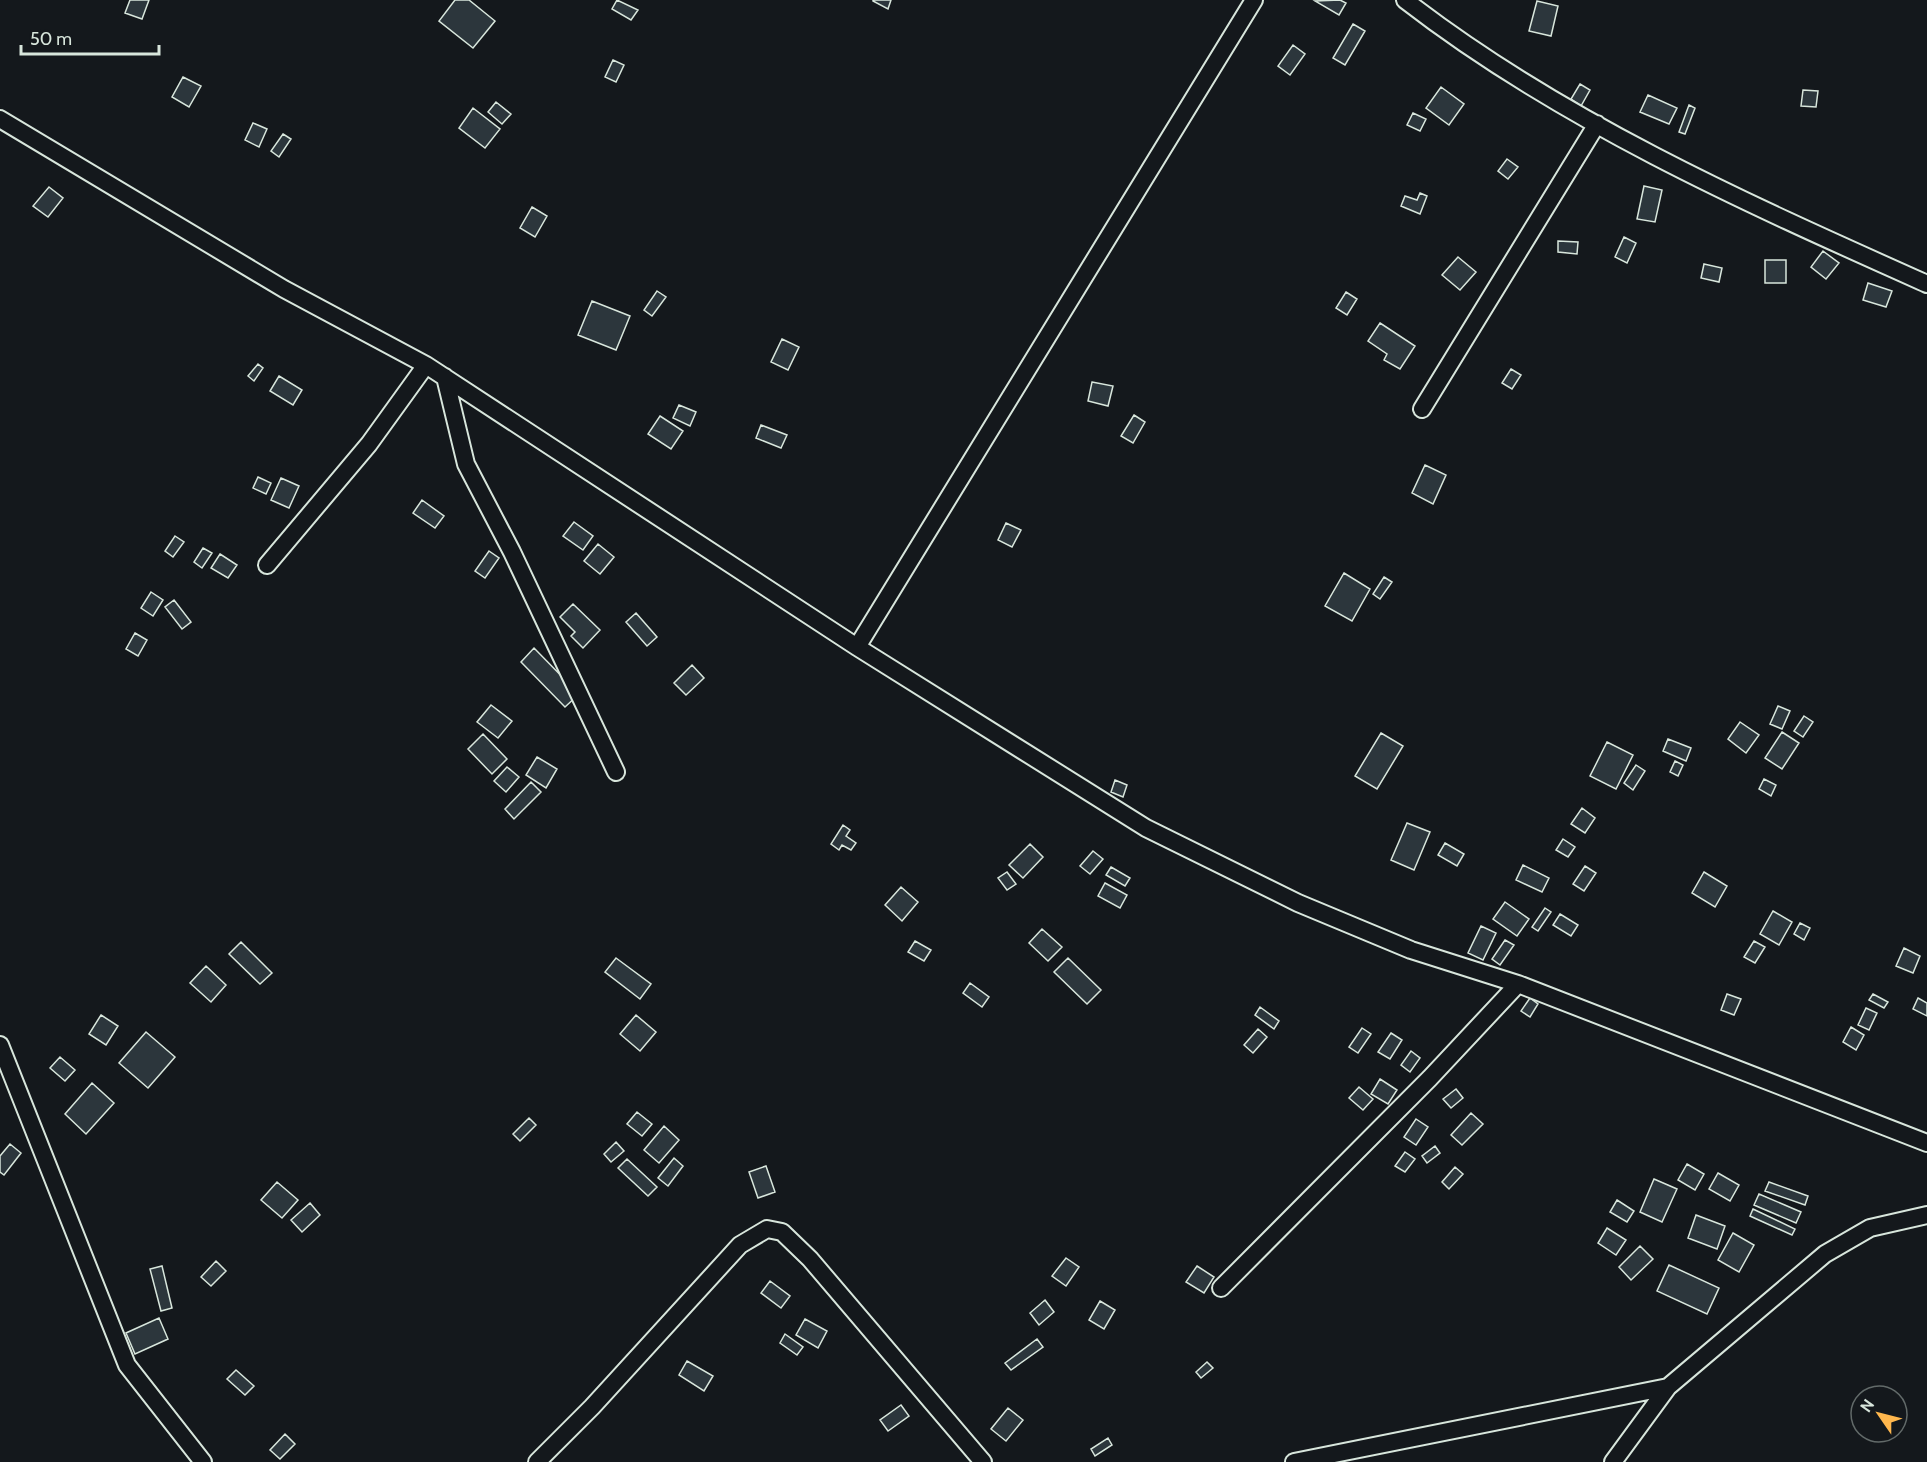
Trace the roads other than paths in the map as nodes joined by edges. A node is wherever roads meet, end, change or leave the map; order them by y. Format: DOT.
graph roads {
  1 [pos="1254,0"];
  2 [pos="1405,0"];
  3 [pos="0,119"];
  4 [pos="1597,124"];
  5 [pos="1927,284"];
  6 [pos="426,365"];
  7 [pos="445,377"];
  8 [pos="1422,409"];
  9 [pos="267,565"];
  10 [pos="857,647"];
  11 [pos="616,772"];
  12 [pos="1518,984"];
  13 [pos="0,1045"];
  14 [pos="1927,1143"];
  15 [pos="1927,1215"];
  16 [pos="1221,1287"];
  17 [pos="1668,1387"];
  18 [pos="203,1462"];
  19 [pos="537,1462"];
  20 [pos="983,1462"];
  21 [pos="1294,1462"];
  22 [pos="1613,1462"];
  1 -- 10 [label="street"];
  2 -- 4 [label="street"];
  3 -- 6 [label="street"];
  4 -- 5 [label="street"];
  4 -- 8 [label="street"];
  6 -- 7 [label="street"];
  6 -- 9 [label="street"];
  7 -- 10 [label="street"];
  7 -- 11 [label="street"];
  10 -- 12 [label="street"];
  12 -- 14 [label="street"];
  12 -- 16 [label="street"];
  13 -- 18 [label="street"];
  15 -- 17 [label="street"];
  17 -- 21 [label="street"];
  17 -- 22 [label="street"];
  19 -- 20 [label="street"];
}
